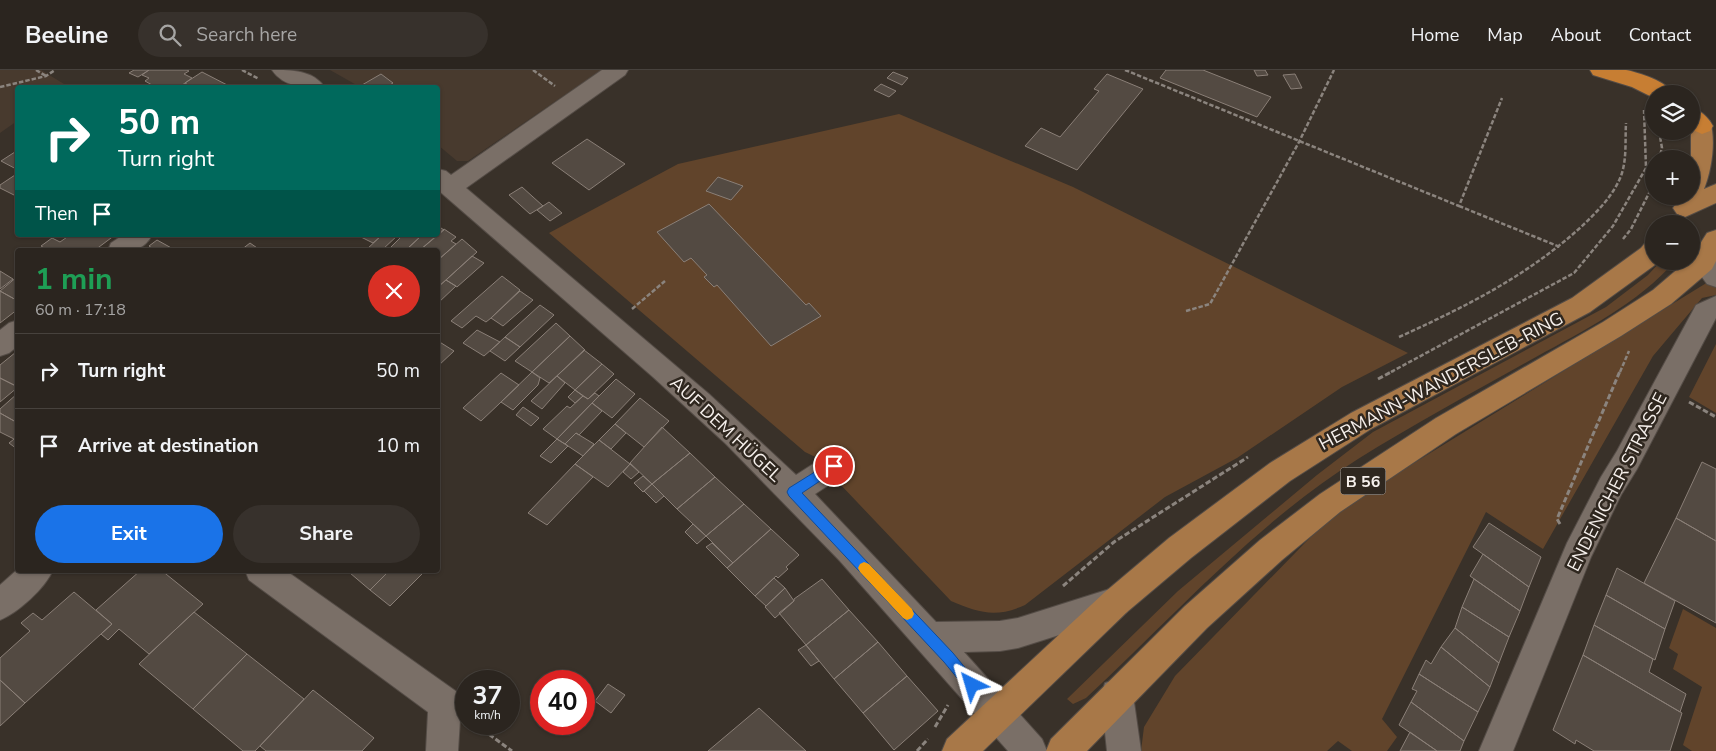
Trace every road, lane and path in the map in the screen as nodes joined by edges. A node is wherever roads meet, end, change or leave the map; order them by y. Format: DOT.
graph roads {
  1 [pos="36,70"];
  2 [pos="56,70"];
  3 [pos="283,70"];
  4 [pos="617,70"];
  5 [pos="1125,70"];
  6 [pos="1334,70"];
  7 [pos="1601,70"];
  8 [pos="46,76"];
  9 [pos="310,85"];
  10 [pos="1646,85"];
  11 [pos="0,87"];
  12 [pos="1502,98"];
  13 [pos="1626,123"];
  14 [pos="1700,130"];
  15 [pos="1299,142"];
  16 [pos="1700,169"];
  17 [pos="443,182"];
  18 [pos="1716,193"];
  19 [pos="1700,199"];
  20 [pos="1645,201"];
  21 [pos="1459,206"];
  22 [pos="137,237"];
  23 [pos="1622,242"];
  24 [pos="1561,247"];
  25 [pos="123,248"];
  26 [pos="1645,259"];
  27 [pos="1712,259"];
  28 [pos="665,281"];
  29 [pos="1716,306"];
  30 [pos="1186,311"];
  31 [pos="630,312"];
  32 [pos="15,332"];
  33 [pos="1399,337"];
  34 [pos="0,345"];
  35 [pos="1629,350"];
  36 [pos="834,466"];
  37 [pos="793,492"];
  38 [pos="1578,553"];
  39 [pos="35,573"];
  40 [pos="264,573"];
  41 [pos="1116,602"];
  42 [pos="0,604"];
  43 [pos="930,638"];
  44 [pos="972,685"];
  45 [pos="1117,695"];
  46 [pos="998,715"];
  47 [pos="489,735"];
  48 [pos="442,748"];
  49 [pos="512,751"];
  50 [pos="917,751"];
  51 [pos="959,751"];
  52 [pos="1030,751"];
  53 [pos="1064,751"];
  54 [pos="1124,751"];
  55 [pos="1496,751"];
  1 -- 8 [label="path"];
  2 -- 8 [label="path"];
  3 -- 9 [label="street"];
  4 -- 17 [label="street"];
  5 -- 15 [label="path"];
  6 -- 15 [label="path"];
  7 -- 10 [label="highway"];
  8 -- 11 [label="path"];
  12 -- 21 [label="path"];
  13 -- 24 [label="path"];
  14 -- 16 [label="main road"];
  15 -- 21 [label="path"];
  15 -- 30 [label="path"];
  17 -- 37 [label="street, AUF DEM HÜGEL"];
  18 -- 19 [label="main road"];
  20 -- 23 [label="path"];
  21 -- 24 [label="path"];
  22 -- 25 [label="street"];
  24 -- 33 [label="path"];
  26 -- 41 [label="main road, HERMANN-WANDERSLEB-RING"];
  27 -- 45 [label="main road, HERMANN-WANDERSLEB-RING / B 56"];
  28 -- 31 [label="path"];
  29 -- 38 [label="street, ENDENICHER STRASSE"];
  32 -- 34 [label="street"];
  35 -- 38 [label="path"];
  36 -- 37 [label="street"];
  37 -- 43 [label="street, AUF DEM HÜGEL"];
  38 -- 55 [label="street, ENDENICHER STRASSE"];
  39 -- 42 [label="street"];
  40 -- 48 [label="street"];
  41 -- 43 [label="street"];
  41 -- 46 [label="main road, HERMANN-WANDERSLEB-RING"];
  43 -- 44 [label="street, AUF DEM HÜGEL"];
  44 -- 46 [label="street, AUF DEM HÜGEL"];
  44 -- 50 [label="path"];
  45 -- 53 [label="main road, HERMANN-WANDERSLEB-RING / B 56"];
  45 -- 54 [label="street"];
  46 -- 51 [label="main road, HERMANN-WANDERSLEB-RING"];
  46 -- 52 [label="street, AUF DEM HÜGEL"];
  47 -- 49 [label="path"];
}
